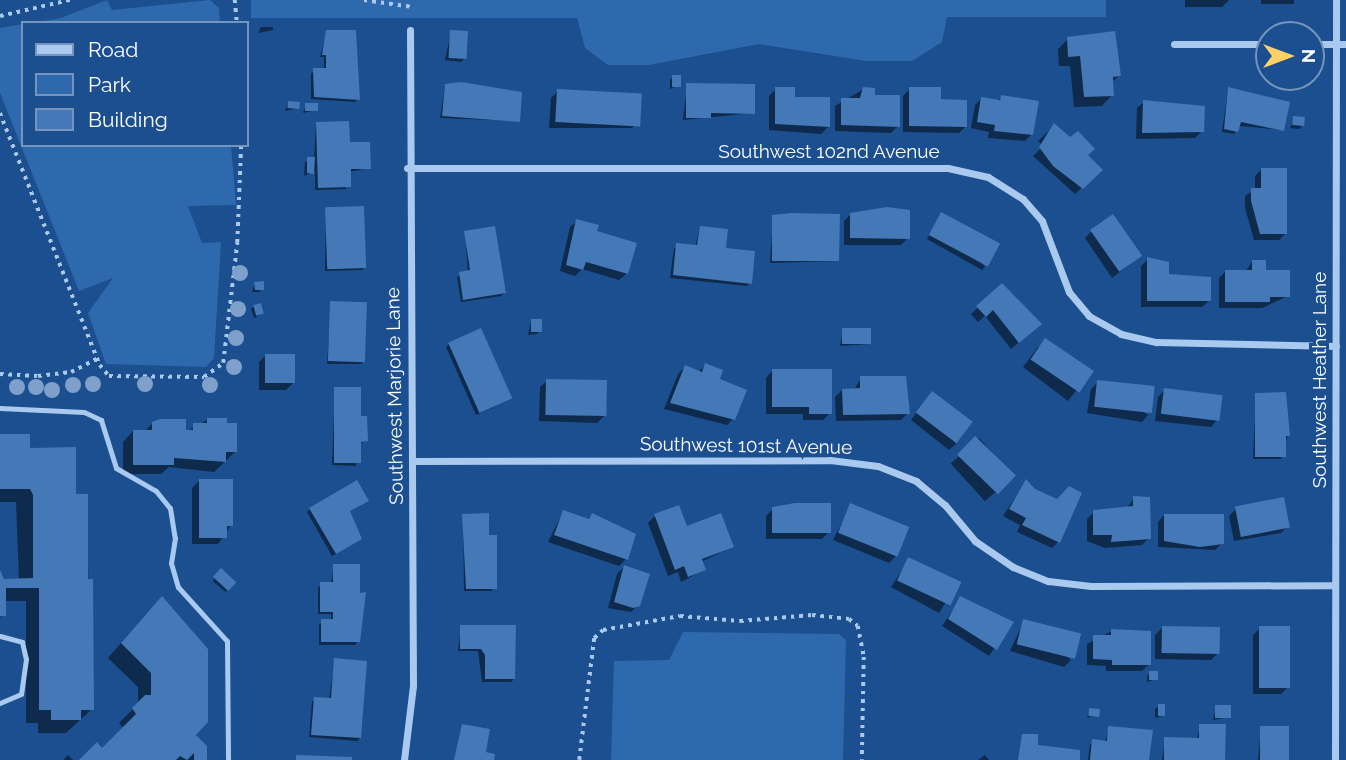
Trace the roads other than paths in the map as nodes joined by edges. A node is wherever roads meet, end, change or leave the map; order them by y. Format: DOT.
graph roads {
  1 [pos="1336,0"];
  2 [pos="410,30"];
  3 [pos="1174,44"];
  4 [pos="1255,44"];
  5 [pos="1325,44"];
  6 [pos="1336,44"];
  7 [pos="1346,44"];
  8 [pos="407,168"];
  9 [pos="1336,346"];
  10 [pos="0,408"];
  11 [pos="412,461"];
  12 [pos="1335,585"];
  13 [pos="0,636"];
  14 [pos="0,703"];
  15 [pos="228,760"];
  16 [pos="404,760"];
  17 [pos="1335,760"];
  1 -- 6 [label="street, Southwest Heather Lane"];
  2 -- 8 [label="street, Southwest Marjorie Lane"];
  3 -- 4 [label="street"];
  5 -- 6 [label="street"];
  6 -- 7 [label="street"];
  6 -- 9 [label="street, Southwest Heather Lane"];
  8 -- 9 [label="street, Southwest 102nd Avenue"];
  8 -- 11 [label="street, Southwest Marjorie Lane"];
  9 -- 12 [label="street, Southwest Heather Lane"];
  10 -- 15 [label="lane"];
  11 -- 12 [label="street, Southwest 101st Avenue"];
  11 -- 16 [label="street, Southwest Marjorie Lane"];
  12 -- 17 [label="street, Southwest Heather Lane"];
  13 -- 14 [label="lane"];
}
